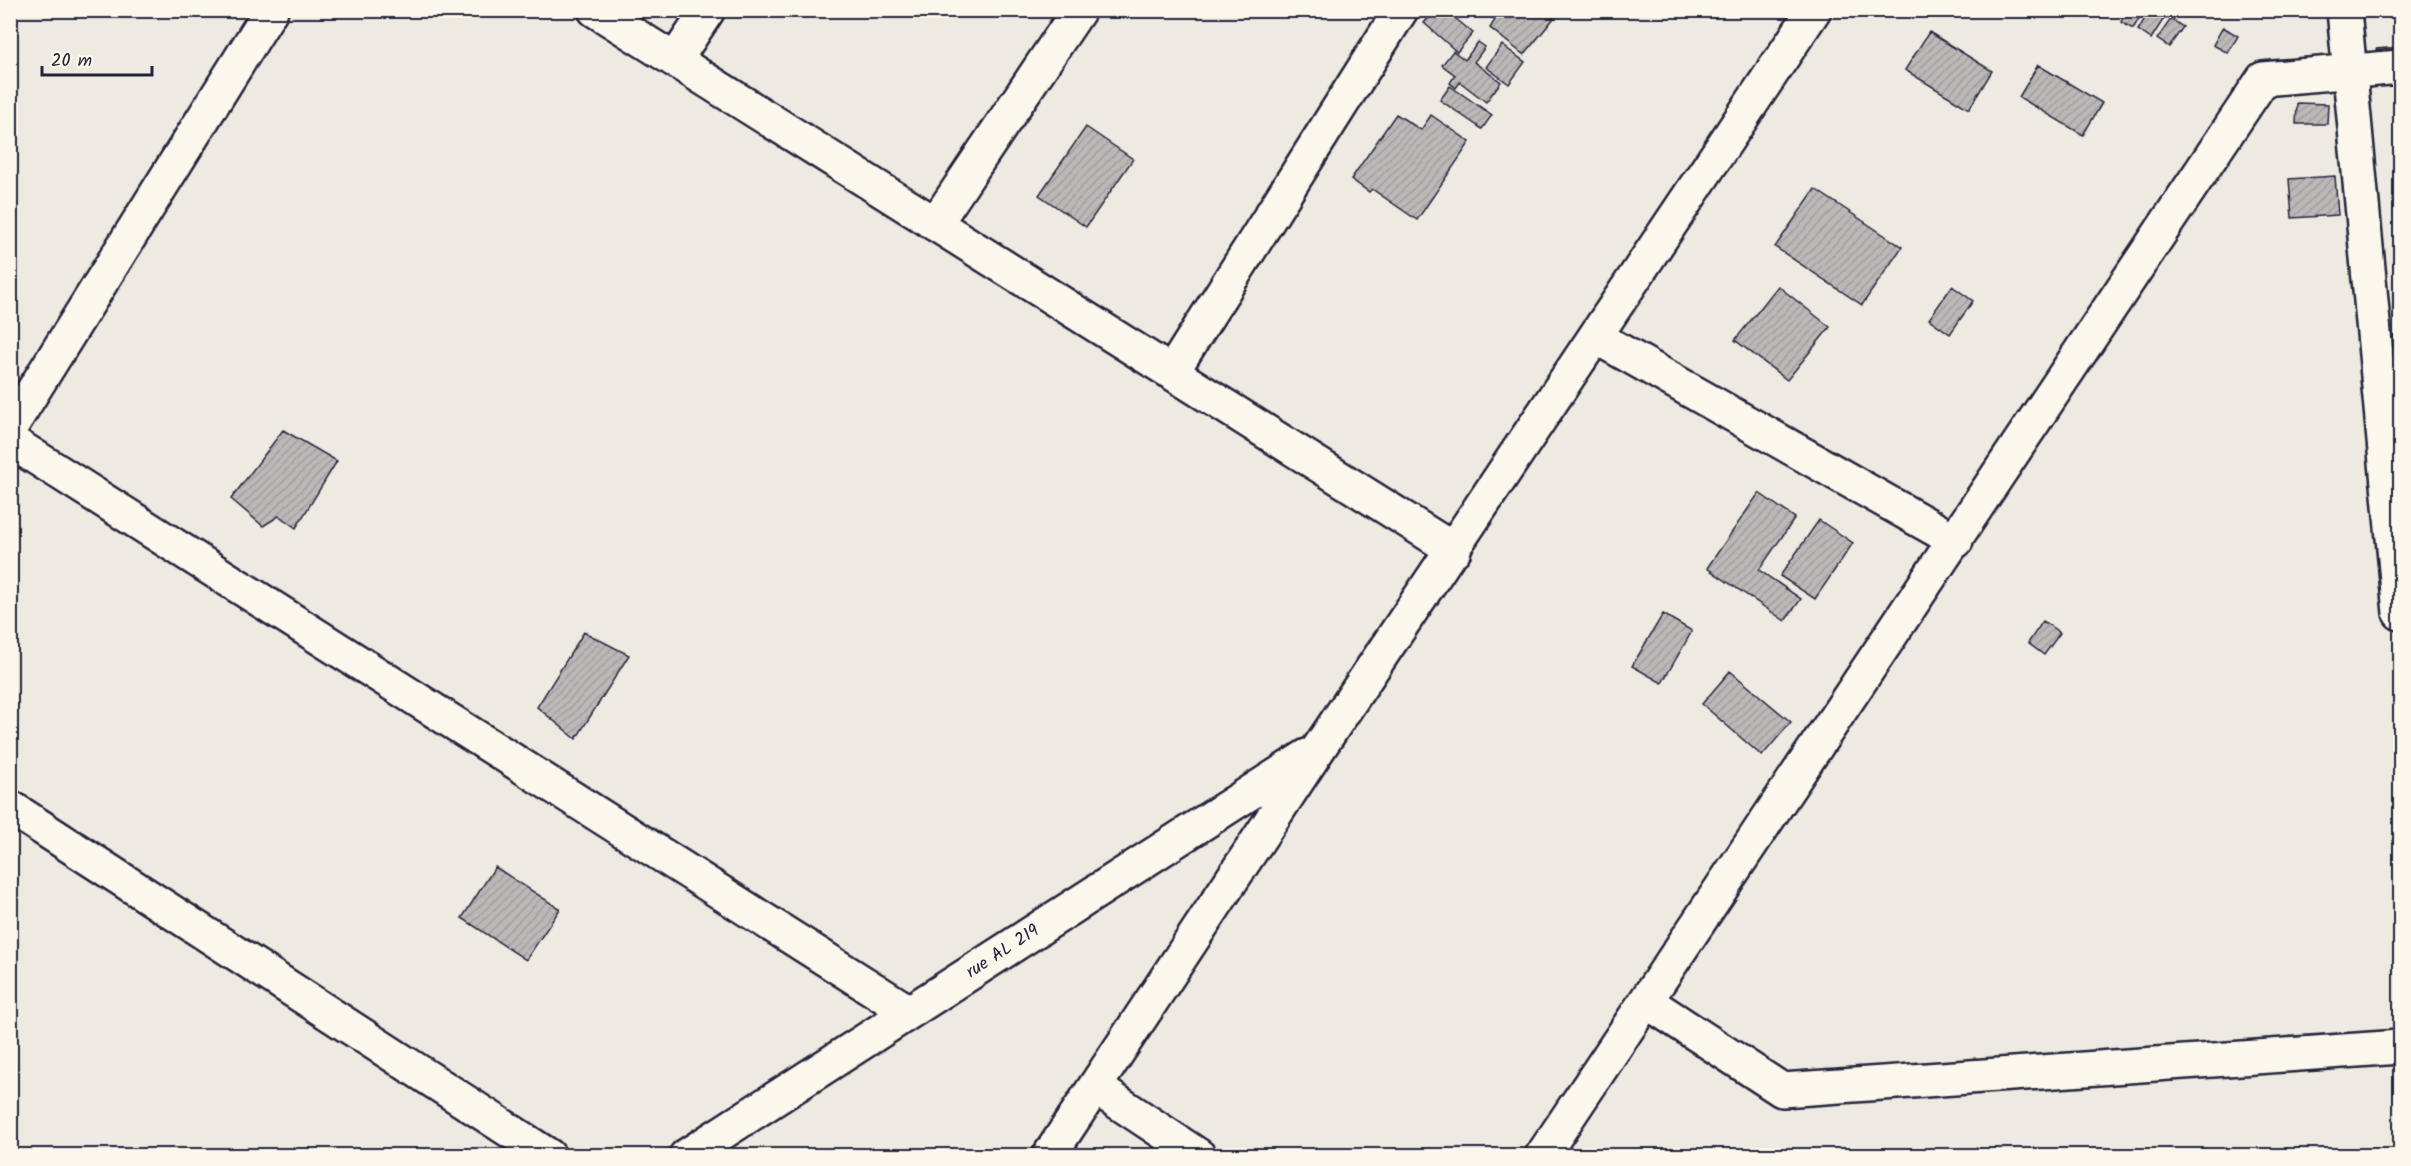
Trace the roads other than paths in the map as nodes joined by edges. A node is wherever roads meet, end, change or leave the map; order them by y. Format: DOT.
graph roads {
  1 [pos="271,10"];
  2 [pos="596,10"];
  3 [pos="708,10"];
  4 [pos="1079,10"];
  5 [pos="1401,10"];
  6 [pos="1814,10"];
  7 [pos="2344,10"];
  8 [pos="675,60"];
  9 [pos="2400,68"];
  10 [pos="2350,72"];
  11 [pos="934,224"];
  12 [pos="1596,337"];
  13 [pos="1172,372"];
  14 [pos="10,428"];
  15 [pos="10,441"];
  16 [pos="2394,464"];
  17 [pos="1956,541"];
  18 [pos="1454,549"];
  19 [pos="2400,613"];
  20 [pos="1319,748"];
  21 [pos="10,807"];
  22 [pos="1646,1001"];
  23 [pos="909,1012"];
  24 [pos="2400,1047"];
  25 [pos="1095,1087"];
  26 [pos="549,1155"];
  27 [pos="686,1155"];
  28 [pos="1049,1155"];
  29 [pos="1198,1155"];
  30 [pos="1542,1155"];
  1 -- 14 [label="street"];
  2 -- 8 [label="street"];
  3 -- 8 [label="street"];
  4 -- 11 [label="street"];
  5 -- 13 [label="street"];
  6 -- 12 [label="street"];
  7 -- 10 [label="street"];
  8 -- 11 [label="street"];
  9 -- 10 [label="street"];
  10 -- 16 [label="street"];
  10 -- 17 [label="street"];
  11 -- 13 [label="street"];
  12 -- 17 [label="street"];
  12 -- 18 [label="street"];
  13 -- 18 [label="street"];
  15 -- 23 [label="street"];
  16 -- 19 [label="street"];
  17 -- 22 [label="street"];
  18 -- 20 [label="street"];
  20 -- 23 [label="street, rue AL 219"];
  20 -- 25 [label="street"];
  21 -- 26 [label="street"];
  22 -- 24 [label="street"];
  22 -- 30 [label="street"];
  23 -- 27 [label="street, rue AL 219"];
  25 -- 28 [label="street"];
  25 -- 29 [label="street"];
}
